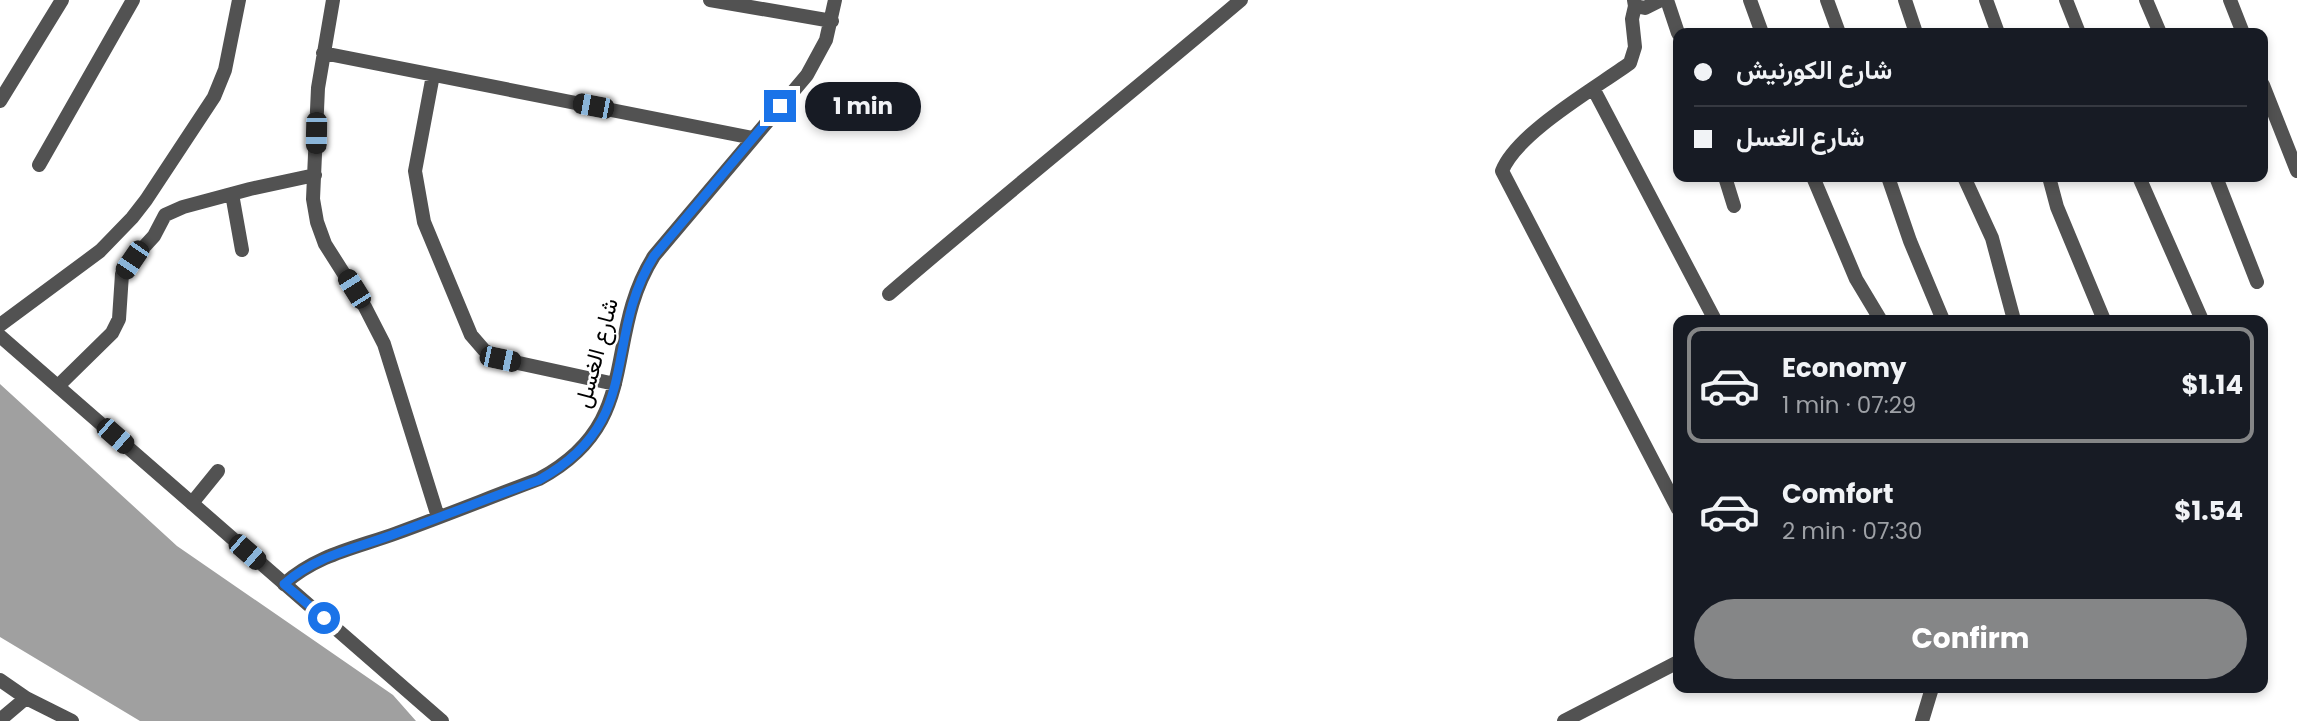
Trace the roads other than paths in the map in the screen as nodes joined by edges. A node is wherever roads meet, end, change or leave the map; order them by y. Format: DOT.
graph roads {
  1 [pos="62,0"];
  2 [pos="133,0"];
  3 [pos="239,0"];
  4 [pos="333,0"];
  5 [pos="710,0"];
  6 [pos="835,0"];
  7 [pos="1241,0"];
  8 [pos="1661,0"];
  9 [pos="1667,0"];
  10 [pos="1750,0"];
  11 [pos="1827,0"];
  12 [pos="1905,0"];
  13 [pos="1986,0"];
  14 [pos="2066,0"];
  15 [pos="2147,0"];
  16 [pos="2230,0"];
  17 [pos="1635,3"];
  18 [pos="832,21"];
  19 [pos="1676,28"];
  20 [pos="1760,28"];
  21 [pos="1837,28"];
  22 [pos="1914,28"];
  23 [pos="1996,28"];
  24 [pos="2077,28"];
  25 [pos="2158,28"];
  26 [pos="2241,28"];
  27 [pos="323,53"];
  28 [pos="433,75"];
  29 [pos="1594,90"];
  30 [pos="2268,98"];
  31 [pos="0,101"];
  32 [pos="753,138"];
  33 [pos="39,166"];
  34 [pos="2297,171"];
  35 [pos="315,175"];
  36 [pos="1727,182"];
  37 [pos="1815,182"];
  38 [pos="1890,182"];
  39 [pos="1966,182"];
  40 [pos="2050,182"];
  41 [pos="2141,182"];
  42 [pos="2218,182"];
  43 [pos="232,194"];
  44 [pos="1734,206"];
  45 [pos="242,250"];
  46 [pos="2257,282"];
  47 [pos="889,294"];
  48 [pos="1711,315"];
  49 [pos="1878,315"];
  50 [pos="1941,315"];
  51 [pos="2013,315"];
  52 [pos="2102,315"];
  53 [pos="2200,315"];
  54 [pos="0,326"];
  55 [pos="0,336"];
  56 [pos="615,384"];
  57 [pos="58,386"];
  58 [pos="218,471"];
  59 [pos="1673,499"];
  60 [pos="192,503"];
  61 [pos="438,517"];
  62 [pos="284,584"];
  63 [pos="1673,665"];
  64 [pos="0,680"];
  65 [pos="1930,693"];
  66 [pos="26,698"];
  67 [pos="0,720"];
  68 [pos="72,721"];
  69 [pos="442,721"];
  70 [pos="1564,721"];
  71 [pos="1922,721"];
  1 -- 31 [label="street"];
  2 -- 33 [label="street"];
  3 -- 54 [label="street"];
  4 -- 27 [label="street"];
  5 -- 18 [label="street"];
  6 -- 18 [label="street, شارع الغسل"];
  7 -- 47 [label="street"];
  8 -- 17 [label="street"];
  9 -- 19 [label="street"];
  10 -- 20 [label="street"];
  11 -- 21 [label="street"];
  12 -- 22 [label="street"];
  13 -- 23 [label="street"];
  14 -- 24 [label="street"];
  15 -- 25 [label="street"];
  16 -- 26 [label="street"];
  17 -- 29 [label="street"];
  18 -- 32 [label="street, شارع الغسل"];
  27 -- 28 [label="street"];
  27 -- 35 [label="street"];
  28 -- 32 [label="street"];
  28 -- 56 [label="street"];
  29 -- 48 [label="street"];
  29 -- 59 [label="street"];
  30 -- 34 [label="street"];
  32 -- 56 [label="street, شارع الغسل"];
  35 -- 43 [label="street"];
  35 -- 61 [label="street"];
  36 -- 44 [label="street"];
  37 -- 49 [label="street"];
  38 -- 50 [label="street"];
  39 -- 51 [label="street"];
  40 -- 52 [label="street"];
  41 -- 53 [label="street"];
  42 -- 46 [label="street"];
  43 -- 45 [label="street"];
  43 -- 57 [label="street"];
  55 -- 57 [label="street"];
  56 -- 61 [label="street, شارع الغسل"];
  57 -- 60 [label="street"];
  58 -- 60 [label="street"];
  60 -- 62 [label="street"];
  61 -- 62 [label="street, شارع الغسل"];
  62 -- 69 [label="street"];
  63 -- 70 [label="street"];
  64 -- 66 [label="street"];
  65 -- 71 [label="street"];
  66 -- 67 [label="street"];
  66 -- 68 [label="street"];
}
